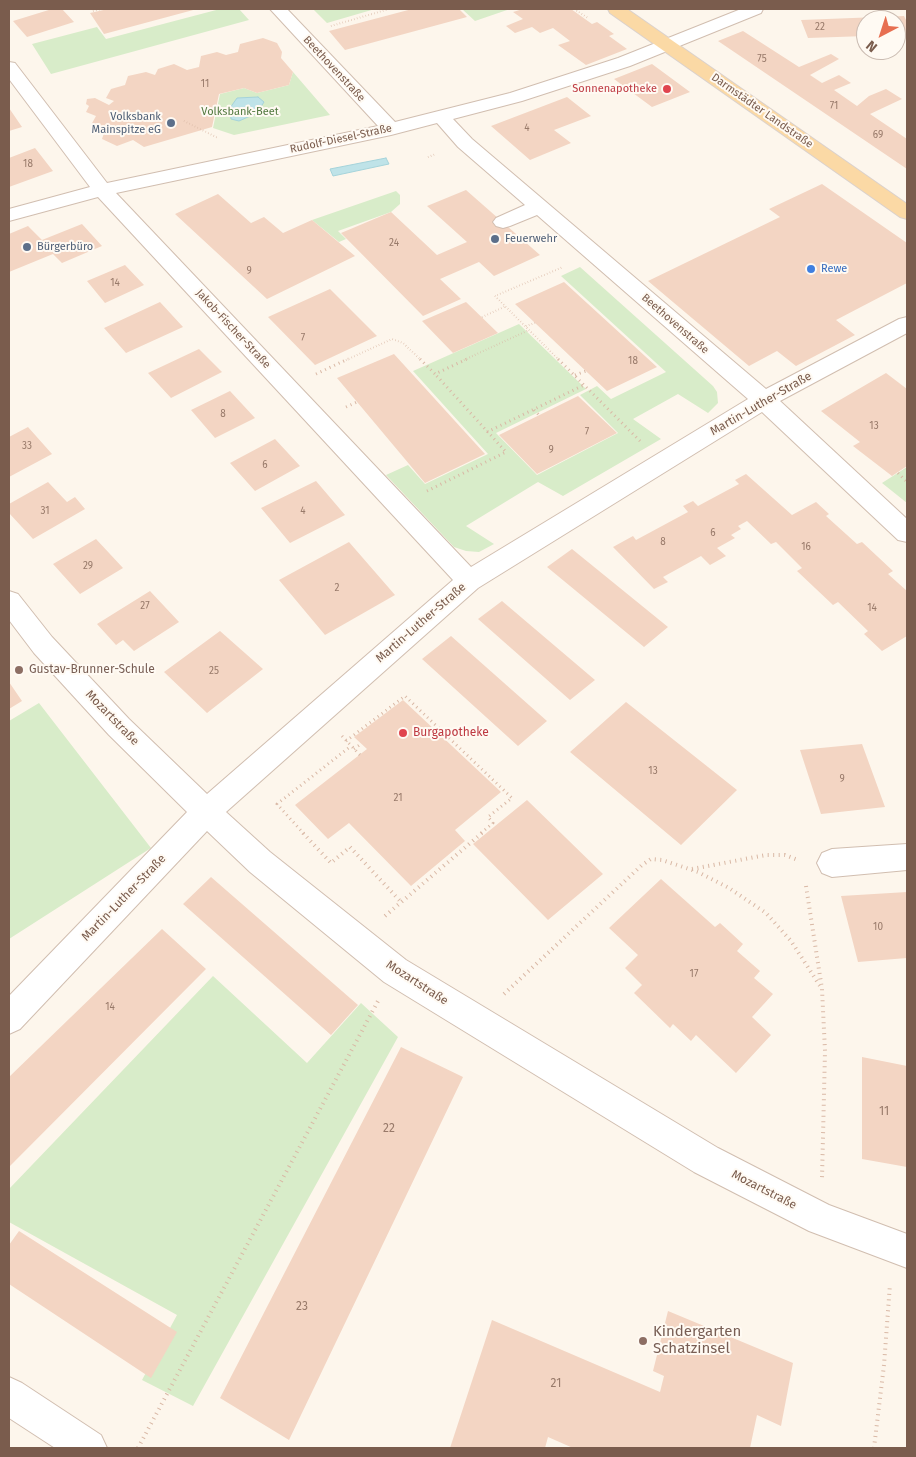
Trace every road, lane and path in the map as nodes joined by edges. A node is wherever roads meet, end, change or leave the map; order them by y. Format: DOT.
graph roads {
  1 [pos="101,9"];
  2 [pos="278,9"];
  3 [pos="389,9"];
  4 [pos="574,9"];
  5 [pos="616,9"];
  6 [pos="749,10"];
  7 [pos="93,11"];
  8 [pos="580,13"];
  9 [pos="301,34"];
  10 [pos="667,44"];
  11 [pos="9,67"];
  12 [pos="442,117"];
  13 [pos="184,121"];
  14 [pos="391,129"];
  15 [pos="219,138"];
  16 [pos="102,190"];
  17 [pos="538,207"];
  18 [pos="907,213"];
  19 [pos="9,214"];
  20 [pos="502,222"];
  21 [pos="593,254"];
  22 [pos="506,306"];
  23 [pos="482,317"];
  24 [pos="535,322"];
  25 [pos="907,324"];
  26 [pos="526,326"];
  27 [pos="529,330"];
  28 [pos="586,371"];
  29 [pos="435,374"];
  30 [pos="575,375"];
  31 [pos="584,385"];
  32 [pos="288,387"];
  33 [pos="764,400"];
  34 [pos="534,410"];
  35 [pos="539,415"];
  36 [pos="487,432"];
  37 [pos="662,462"];
  38 [pos="898,473"];
  39 [pos="907,482"];
  40 [pos="398,505"];
  41 [pos="907,533"];
  42 [pos="469,581"];
  43 [pos="9,601"];
  44 [pos="343,737"];
  45 [pos="346,742"];
  46 [pos="361,744"];
  47 [pos="353,748"];
  48 [pos="360,755"];
  49 [pos="206,812"];
  50 [pos="907,857"];
  51 [pos="820,866"];
  52 [pos="690,870"];
  53 [pos="401,902"];
  54 [pos="356,941"];
  55 [pos="395,971"];
  56 [pos="822,989"];
  57 [pos="9,1018"];
  58 [pos="476,1020"];
  59 [pos="821,1219"];
  60 [pos="900,1249"];
  61 [pos="9,1396"];
  62 [pos="88,1448"];
  63 [pos="138,1448"];
  64 [pos="874,1448"];
  1 -- 7 [label="path"];
  2 -- 9 [label="street, Beethovenstraße"];
  3 -- 9 [label="path"];
  4 -- 8 [label="path"];
  5 -- 10 [label="main road, Darmstädter Landstraße"];
  6 -- 10 [label="street, Rudolf-Diesel-Straße"];
  9 -- 14 [label="street, Beethovenstraße"];
  10 -- 12 [label="street, Rudolf-Diesel-Straße"];
  10 -- 18 [label="main road, Darmstädter Landstraße"];
  11 -- 16 [label="street, Jakob-Fischer-Straße"];
  12 -- 14 [label="street, Rudolf-Diesel-Straße"];
  12 -- 17 [label="street, Beethovenstraße"];
  13 -- 15 [label="path"];
  14 -- 16 [label="street, Rudolf-Diesel-Straße"];
  16 -- 19 [label="street, Rudolf-Diesel-Straße"];
  16 -- 32 [label="street, Jakob-Fischer-Straße"];
  17 -- 20 [label="street"];
  17 -- 21 [label="street, Beethovenstraße"];
  21 -- 22 [label="path"];
  21 -- 33 [label="street, Beethovenstraße"];
  22 -- 23 [label="path"];
  22 -- 26 [label="path"];
  24 -- 26 [label="path"];
  25 -- 33 [label="street, Martin-Luther-Straße"];
  26 -- 27 [label="path"];
  27 -- 29 [label="path"];
  27 -- 30 [label="path"];
  28 -- 30 [label="path"];
  29 -- 32 [label="path"];
  29 -- 36 [label="path"];
  30 -- 31 [label="path"];
  31 -- 34 [label="path"];
  31 -- 37 [label="path"];
  32 -- 40 [label="street, Jakob-Fischer-Straße"];
  33 -- 37 [label="street, Martin-Luther-Straße"];
  33 -- 41 [label="street, Beethovenstraße"];
  34 -- 35 [label="path"];
  34 -- 36 [label="path"];
  36 -- 40 [label="path"];
  37 -- 42 [label="street, Martin-Luther-Straße"];
  38 -- 39 [label="path"];
  40 -- 42 [label="street, Jakob-Fischer-Straße"];
  42 -- 49 [label="street, Martin-Luther-Straße"];
  43 -- 49 [label="street, Mozartstraße"];
  44 -- 45 [label="path"];
  45 -- 47 [label="path"];
  45 -- 53 [label="path"];
  46 -- 47 [label="path"];
  47 -- 48 [label="path"];
  47 -- 53 [label="path"];
  49 -- 54 [label="street, Mozartstraße"];
  49 -- 57 [label="street, Martin-Luther-Straße"];
  50 -- 51 [label="street"];
  51 -- 52 [label="path"];
  51 -- 56 [label="path"];
  52 -- 56 [label="path"];
  52 -- 58 [label="path"];
  53 -- 54 [label="path"];
  54 -- 55 [label="street, Mozartstraße"];
  55 -- 58 [label="street, Mozartstraße"];
  55 -- 63 [label="path"];
  56 -- 59 [label="path"];
  58 -- 59 [label="street, Mozartstraße"];
  59 -- 60 [label="street, Mozartstraße"];
  60 -- 64 [label="path"];
  61 -- 62 [label="street"];
}
